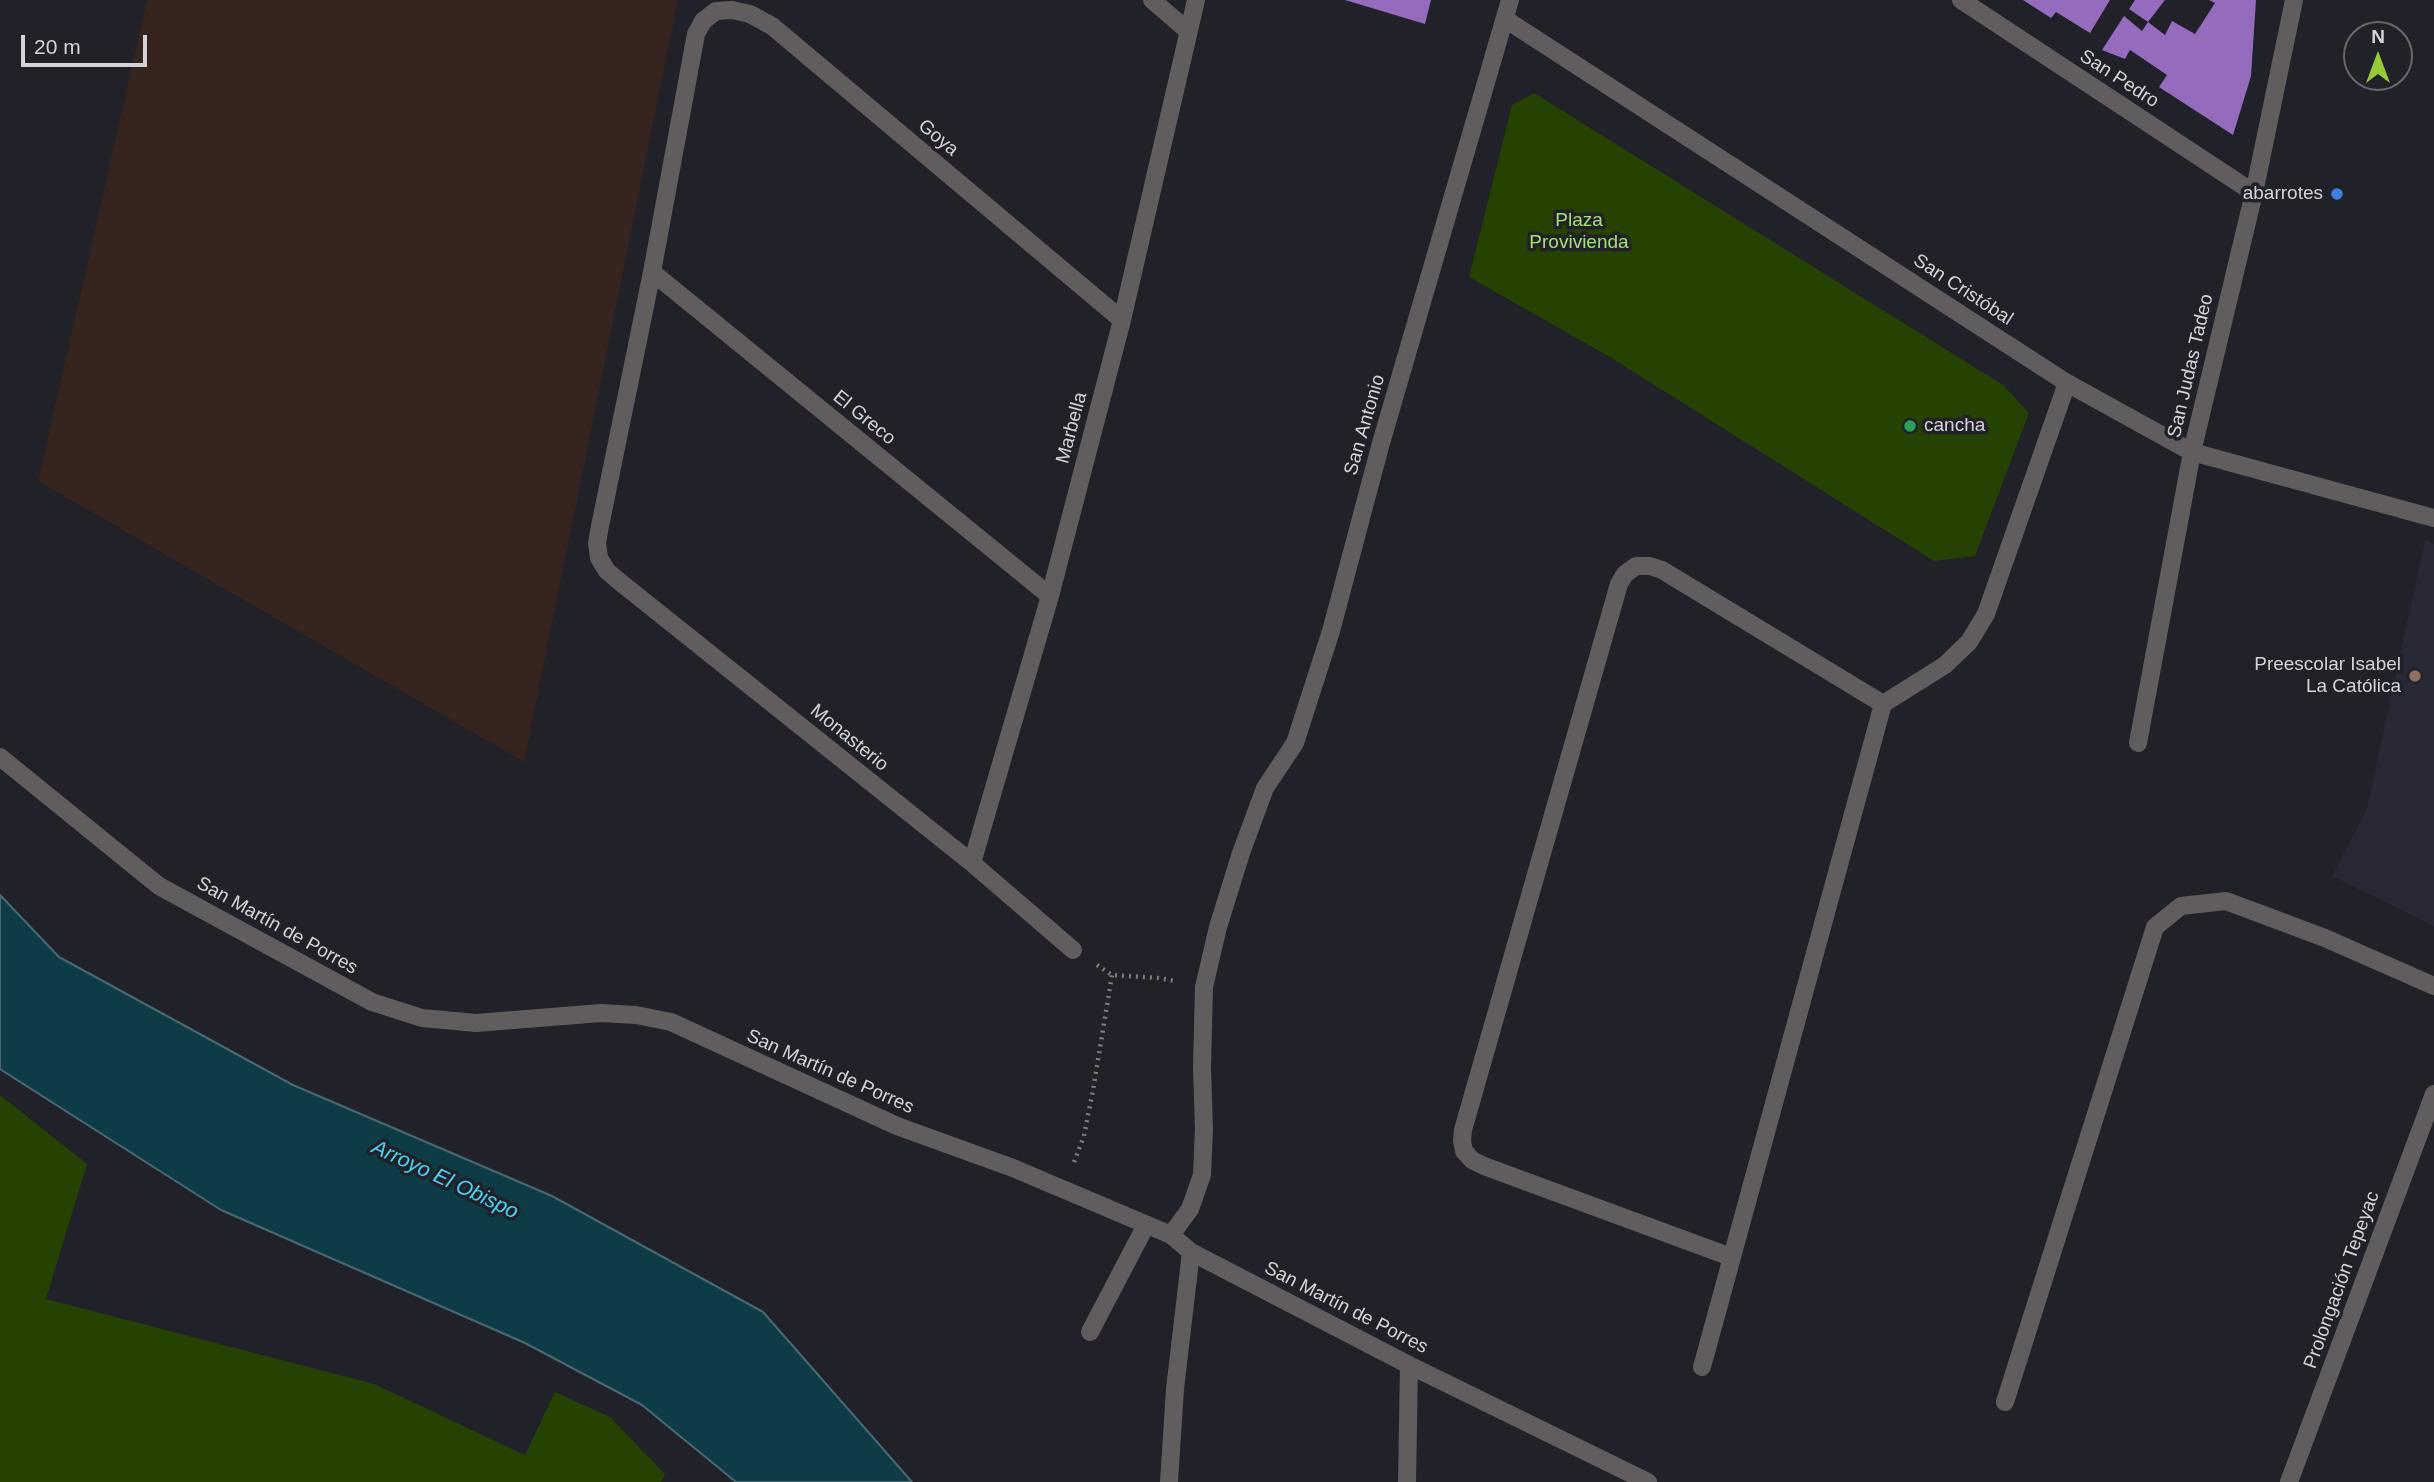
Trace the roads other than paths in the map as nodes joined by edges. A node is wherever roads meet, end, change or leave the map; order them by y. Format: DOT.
graph roads {
  1 [pos="1152,0"];
  2 [pos="1196,0"];
  3 [pos="1510,0"];
  4 [pos="1961,0"];
  5 [pos="2294,0"];
  6 [pos="1505,19"];
  7 [pos="1188,31"];
  8 [pos="2254,193"];
  9 [pos="652,272"];
  10 [pos="1122,320"];
  11 [pos="2067,383"];
  12 [pos="2192,452"];
  13 [pos="2434,518"];
  14 [pos="1050,596"];
  15 [pos="1883,704"];
  16 [pos="2138,743"];
  17 [pos="0,757"];
  18 [pos="972,863"];
  19 [pos="1073,950"];
  20 [pos="2434,986"];
  21 [pos="2434,1094"];
  22 [pos="1146,1225"];
  23 [pos="1171,1236"];
  24 [pos="1191,1251"];
  25 [pos="1731,1257"];
  26 [pos="1090,1332"];
  27 [pos="1409,1365"];
  28 [pos="1702,1367"];
  29 [pos="2005,1402"];
  30 [pos="1169,1482"];
  31 [pos="1406,1482"];
  32 [pos="1648,1482"];
  33 [pos="2289,1482"];
  1 -- 7 [label="street"];
  2 -- 7 [label="street, Marbella"];
  3 -- 6 [label="street, San Antonio"];
  4 -- 8 [label="street, San Pedro"];
  5 -- 8 [label="street, San Judas Tadeo"];
  6 -- 11 [label="street, San Cristóbal"];
  6 -- 23 [label="street, San Antonio"];
  7 -- 10 [label="street, Marbella"];
  8 -- 12 [label="street, San Judas Tadeo"];
  9 -- 10 [label="street, Goya"];
  9 -- 14 [label="street, El Greco"];
  9 -- 18 [label="street, Monasterio"];
  10 -- 14 [label="street, Marbella"];
  11 -- 12 [label="street, San Cristóbal"];
  11 -- 15 [label="street"];
  12 -- 13 [label="street, San Cristóbal"];
  12 -- 16 [label="street, San Judas Tadeo"];
  14 -- 18 [label="street, Marbella"];
  15 -- 25 [label="street"];
  15 -- 25 [label="street"];
  17 -- 22 [label="street, San Martín de Porres"];
  18 -- 19 [label="street, Monasterio"];
  20 -- 29 [label="street"];
  21 -- 33 [label="street, Prolongación Tepeyac"];
  22 -- 23 [label="street, San Martín de Porres"];
  22 -- 26 [label="street"];
  23 -- 24 [label="street, San Martín de Porres"];
  24 -- 27 [label="street, San Martín de Porres"];
  24 -- 30 [label="street"];
  25 -- 28 [label="street"];
  27 -- 31 [label="street"];
  27 -- 32 [label="street, San Martín de Porres"];
}
